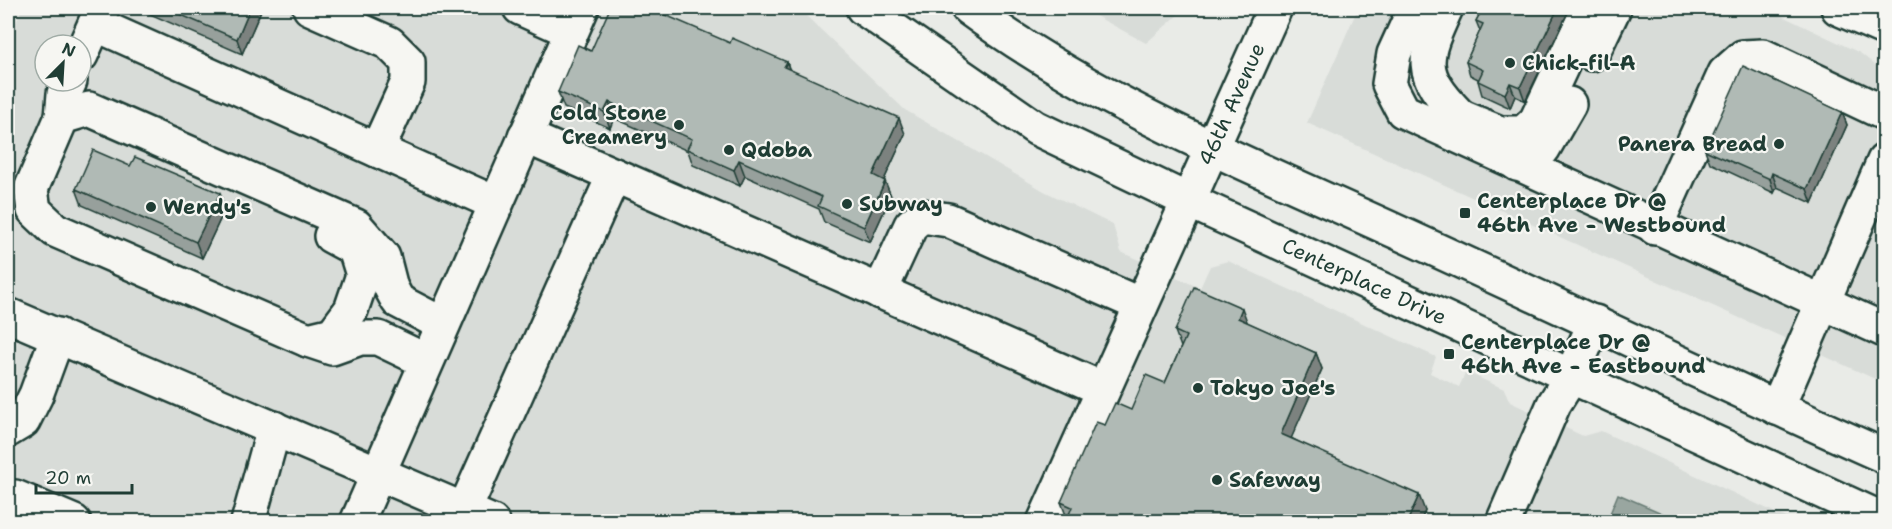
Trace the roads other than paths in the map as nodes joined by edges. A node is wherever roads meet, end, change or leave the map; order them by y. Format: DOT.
graph roads {
  1 [pos="310,8"];
  2 [pos="520,8"];
  3 [pos="863,8"];
  4 [pos="968,8"];
  5 [pos="1275,8"];
  6 [pos="1415,8"];
  7 [pos="1429,8"];
  8 [pos="1446,8"];
  9 [pos="1589,8"];
  10 [pos="1614,8"];
  11 [pos="1838,8"];
  12 [pos="99,16"];
  13 [pos="577,20"];
  14 [pos="1884,28"];
  15 [pos="91,33"];
  16 [pos="64,93"];
  17 [pos="75,113"];
  18 [pos="1884,113"];
  19 [pos="1459,115"];
  20 [pos="1555,130"];
  21 [pos="525,136"];
  22 [pos="1211,148"];
  23 [pos="377,150"];
  24 [pos="1884,161"];
  25 [pos="1517,164"];
  26 [pos="614,175"];
  27 [pos="1187,200"];
  28 [pos="495,203"];
  29 [pos="1646,224"];
  30 [pos="880,291"];
  31 [pos="1823,301"];
  32 [pos="1140,305"];
  33 [pos="8,315"];
  34 [pos="1595,322"];
  35 [pos="442,324"];
  36 [pos="1884,330"];
  37 [pos="58,335"];
  38 [pos="308,340"];
  39 [pos="426,361"];
  40 [pos="1571,377"];
  41 [pos="1103,389"];
  42 [pos="1776,408"];
  43 [pos="274,428"];
  44 [pos="8,430"];
  45 [pos="1884,456"];
  46 [pos="376,472"];
  47 [pos="16,501"];
  48 [pos="472,518"];
  49 [pos="1884,520"];
  50 [pos="74,522"];
  51 [pos="248,522"];
  52 [pos="357,522"];
  53 [pos="1044,522"];
  54 [pos="1503,522"];
  1 -- 23 [label="street"];
  2 -- 13 [label="street"];
  3 -- 27 [label="street, Centerplace Drive"];
  4 -- 22 [label="street"];
  5 -- 22 [label="street, 46th Avenue"];
  6 -- 25 [label="street"];
  7 -- 19 [label="street"];
  8 -- 19 [label="street"];
  9 -- 19 [label="street"];
  10 -- 20 [label="street"];
  11 -- 14 [label="street"];
  12 -- 15 [label="street"];
  12 -- 23 [label="street"];
  13 -- 21 [label="street"];
  16 -- 17 [label="street"];
  17 -- 35 [label="street"];
  17 -- 38 [label="street"];
  17 -- 38 [label="street"];
  18 -- 29 [label="street"];
  20 -- 25 [label="street"];
  20 -- 29 [label="street"];
  21 -- 26 [label="street"];
  21 -- 28 [label="street"];
  22 -- 27 [label="street, 46th Avenue"];
  22 -- 34 [label="street"];
  23 -- 28 [label="street"];
  24 -- 31 [label="street"];
  25 -- 29 [label="street"];
  26 -- 30 [label="street"];
  26 -- 48 [label="street"];
  27 -- 32 [label="street, 46th Avenue"];
  27 -- 40 [label="street, Centerplace Drive"];
  28 -- 35 [label="street"];
  29 -- 31 [label="street"];
  30 -- 32 [label="street"];
  30 -- 41 [label="street"];
  31 -- 36 [label="street"];
  31 -- 42 [label="street"];
  32 -- 41 [label="street, 46th Avenue"];
  33 -- 37 [label="street"];
  34 -- 40 [label="street"];
  34 -- 42 [label="street"];
  35 -- 39 [label="street"];
  37 -- 43 [label="street"];
  37 -- 44 [label="street"];
  38 -- 39 [label="street"];
  39 -- 46 [label="street"];
  40 -- 49 [label="street, Centerplace Drive"];
  40 -- 54 [label="street"];
  41 -- 53 [label="street, 46th Avenue"];
  42 -- 45 [label="street"];
  43 -- 46 [label="street"];
  43 -- 51 [label="street"];
  46 -- 48 [label="street"];
  46 -- 52 [label="street"];
  47 -- 50 [label="street"];
}
